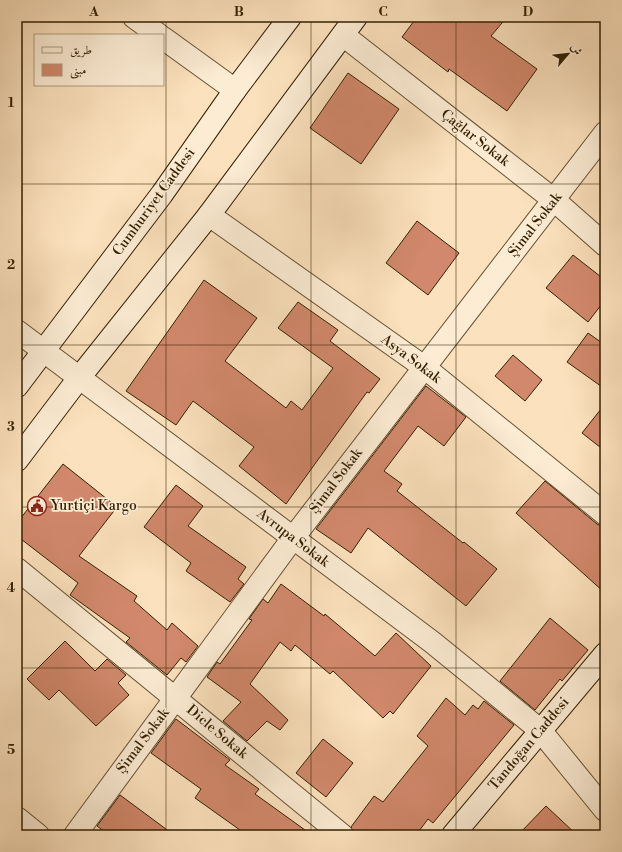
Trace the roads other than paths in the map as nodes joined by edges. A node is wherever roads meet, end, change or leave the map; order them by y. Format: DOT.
graph roads {
  1 [pos="134,17"];
  2 [pos="290,17"];
  3 [pos="356,17"];
  4 [pos="158,34"];
  5 [pos="342,35"];
  6 [pos="164,39"];
  7 [pos="235,90"];
  8 [pos="605,133"];
  9 [pos="554,200"];
  10 [pos="209,215"];
  11 [pos="605,245"];
  12 [pos="17,331"];
  13 [pos="43,351"];
  14 [pos="424,367"];
  15 [pos="79,378"];
  16 [pos="17,386"];
  17 [pos="17,460"];
  18 [pos="605,514"];
  19 [pos="293,538"];
  20 [pos="17,569"];
  21 [pos="605,654"];
  22 [pos="176,698"];
  23 [pos="540,730"];
  24 [pos="605,810"];
  25 [pos="17,818"];
  26 [pos="38,835"];
  27 [pos="75,835"];
  28 [pos="342,835"];
  29 [pos="453,835"];
  1 -- 4 [label="street"];
  2 -- 7 [label="street, Cumhuriyet Caddesi"];
  3 -- 5 [label="street"];
  5 -- 9 [label="street, Çağlar Sokak"];
  5 -- 10 [label="street"];
  6 -- 7 [label="street"];
  7 -- 13 [label="street, Cumhuriyet Caddesi"];
  8 -- 9 [label="street, Şimal Sokak"];
  9 -- 11 [label="street, Çağlar Sokak"];
  9 -- 14 [label="street, Şimal Sokak"];
  10 -- 14 [label="street, Asya Sokak"];
  10 -- 15 [label="street"];
  12 -- 13 [label="street, Avrupa Sokak"];
  13 -- 15 [label="street, Avrupa Sokak"];
  13 -- 16 [label="street, Cumhuriyet Caddesi"];
  14 -- 18 [label="street, Asya Sokak"];
  14 -- 19 [label="street, Şimal Sokak"];
  15 -- 17 [label="street"];
  15 -- 19 [label="street, Avrupa Sokak"];
  19 -- 22 [label="street, Şimal Sokak"];
  19 -- 23 [label="street, Avrupa Sokak"];
  20 -- 22 [label="street, Dicle Sokak"];
  21 -- 23 [label="street, Tandoğan Caddesi"];
  22 -- 27 [label="street, Şimal Sokak"];
  22 -- 28 [label="street, Dicle Sokak"];
  23 -- 24 [label="street, Avrupa Sokak"];
  23 -- 29 [label="street, Tandoğan Caddesi"];
  25 -- 26 [label="street"];
}
